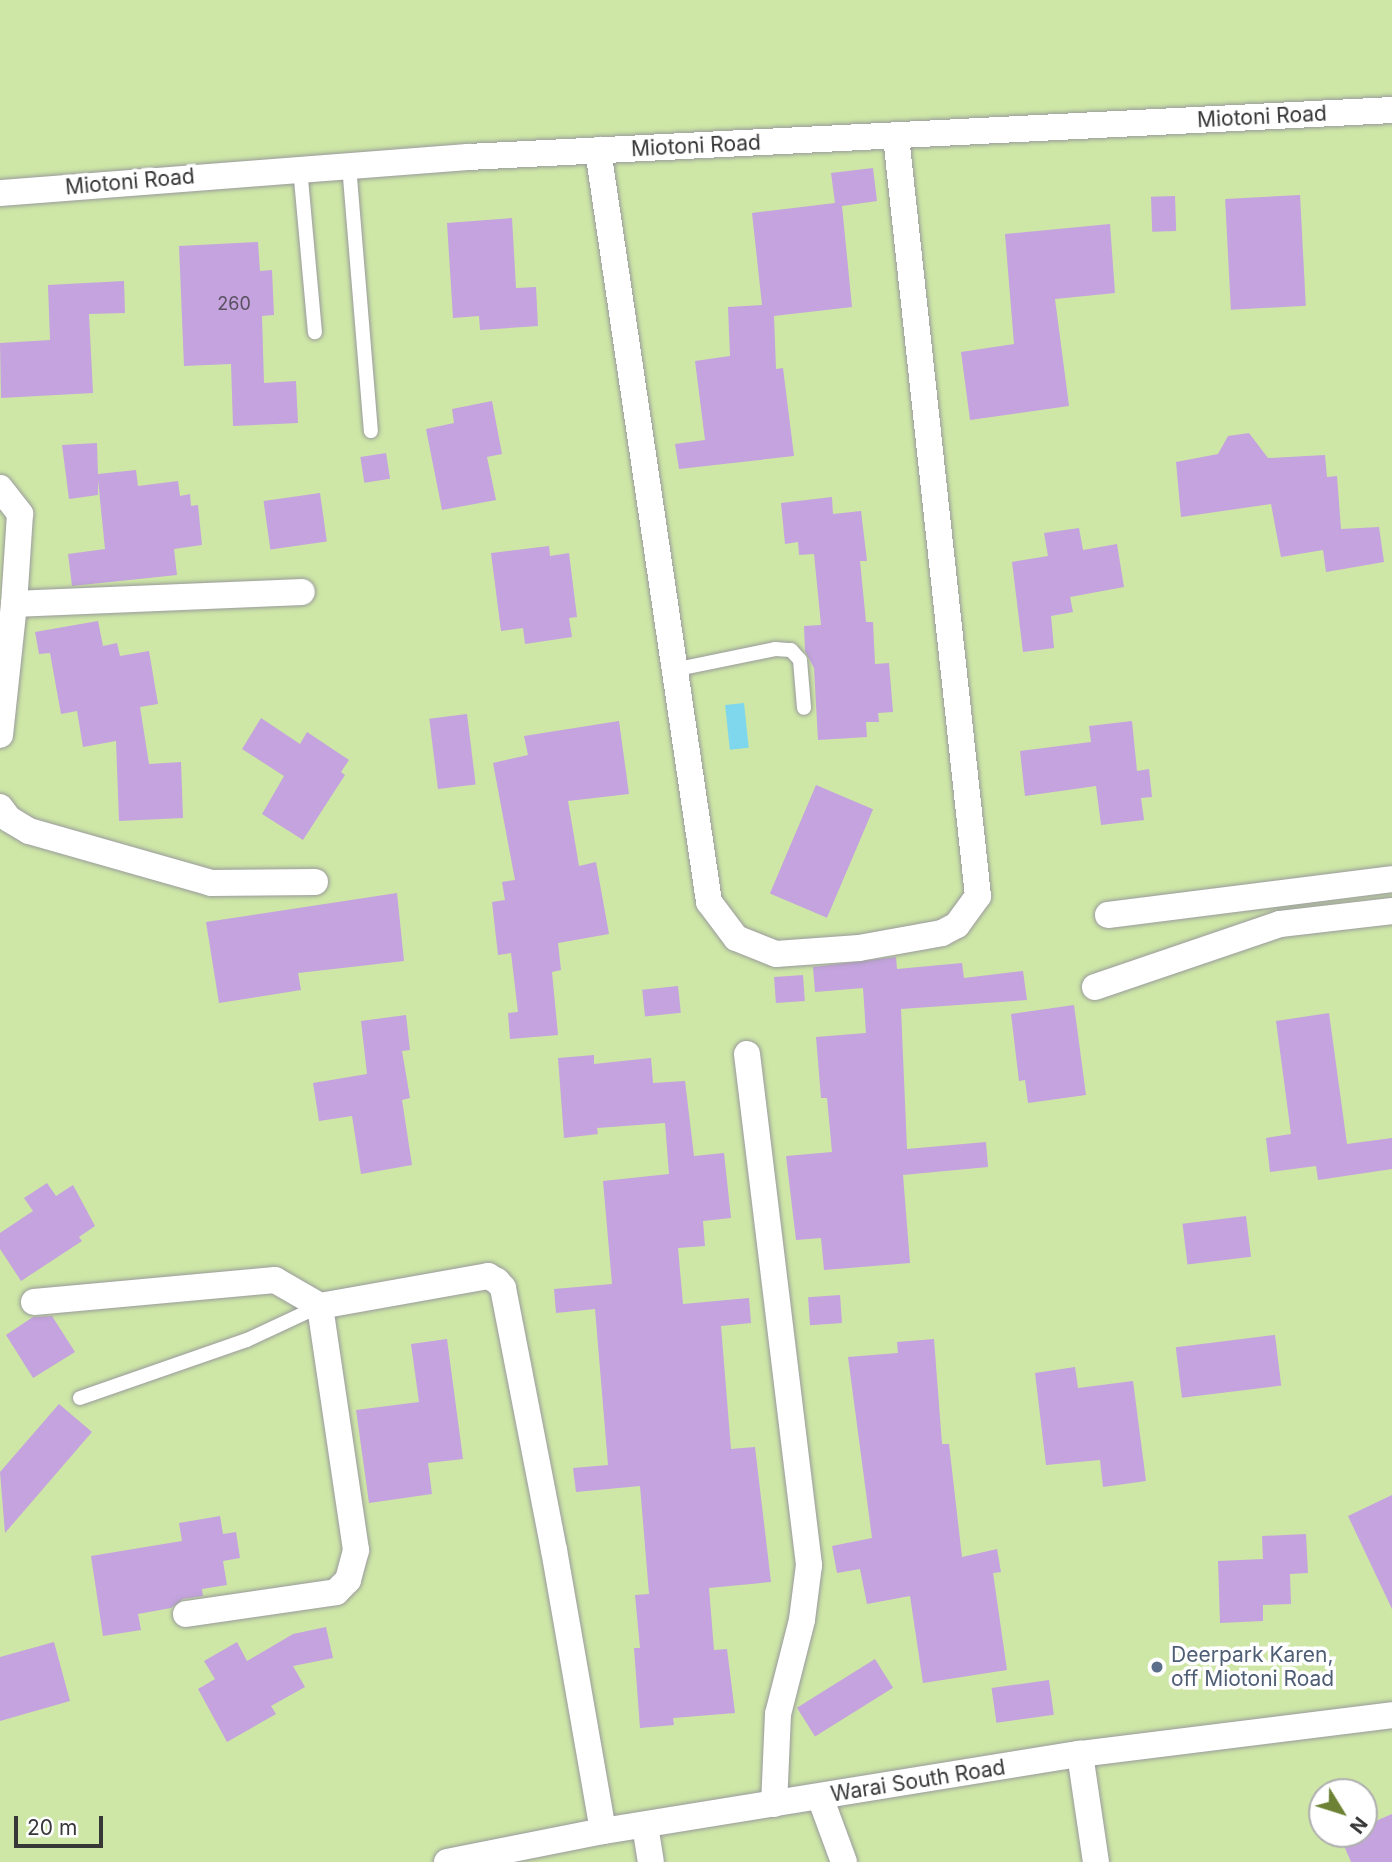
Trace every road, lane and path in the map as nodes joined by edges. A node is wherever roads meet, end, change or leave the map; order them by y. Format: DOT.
graph roads {
  1 [pos="1392,110"];
  2 [pos="895,136"];
  3 [pos="598,150"];
  4 [pos="349,165"];
  5 [pos="300,168"];
  6 [pos="0,193"];
  7 [pos="315,332"];
  8 [pos="371,431"];
  9 [pos="0,488"];
  10 [pos="302,592"];
  11 [pos="14,604"];
  12 [pos="673,670"];
  13 [pos="804,708"];
  14 [pos="0,735"];
  15 [pos="0,807"];
  16 [pos="1392,879"];
  17 [pos="316,882"];
  18 [pos="1392,911"];
  19 [pos="1108,915"];
  20 [pos="1095,987"];
  21 [pos="747,1054"];
  22 [pos="34,1302"];
  23 [pos="320,1306"];
  24 [pos="80,1398"];
  25 [pos="186,1614"];
  26 [pos="1392,1715"];
  27 [pos="1080,1754"];
  28 [pos="820,1797"];
  29 [pos="774,1804"];
  30 [pos="645,1825"];
  31 [pos="603,1831"];
  32 [pos="447,1862"];
  33 [pos="651,1862"];
  34 [pos="844,1862"];
  35 [pos="1096,1862"];
  1 -- 2 [label="street, Miotoni Road"];
  2 -- 3 [label="street, Miotoni Road"];
  2 -- 12 [label="street"];
  3 -- 4 [label="street, Miotoni Road"];
  3 -- 12 [label="street"];
  4 -- 5 [label="street, Miotoni Road"];
  4 -- 8 [label="lane"];
  5 -- 6 [label="street, Miotoni Road"];
  5 -- 7 [label="lane"];
  9 -- 11 [label="street"];
  10 -- 11 [label="street"];
  11 -- 14 [label="street"];
  12 -- 13 [label="lane"];
  15 -- 17 [label="street"];
  16 -- 19 [label="street"];
  18 -- 20 [label="street"];
  21 -- 29 [label="street"];
  22 -- 23 [label="street"];
  23 -- 24 [label="lane"];
  23 -- 25 [label="street"];
  23 -- 31 [label="street"];
  26 -- 27 [label="street, Warai South Road"];
  27 -- 28 [label="street, Warai South Road"];
  27 -- 35 [label="street"];
  28 -- 29 [label="street, Warai South Road"];
  28 -- 34 [label="street"];
  29 -- 30 [label="street, Warai South Road"];
  30 -- 31 [label="street, Warai South Road"];
  30 -- 33 [label="street"];
  31 -- 32 [label="street, Warai South Road"];
}
